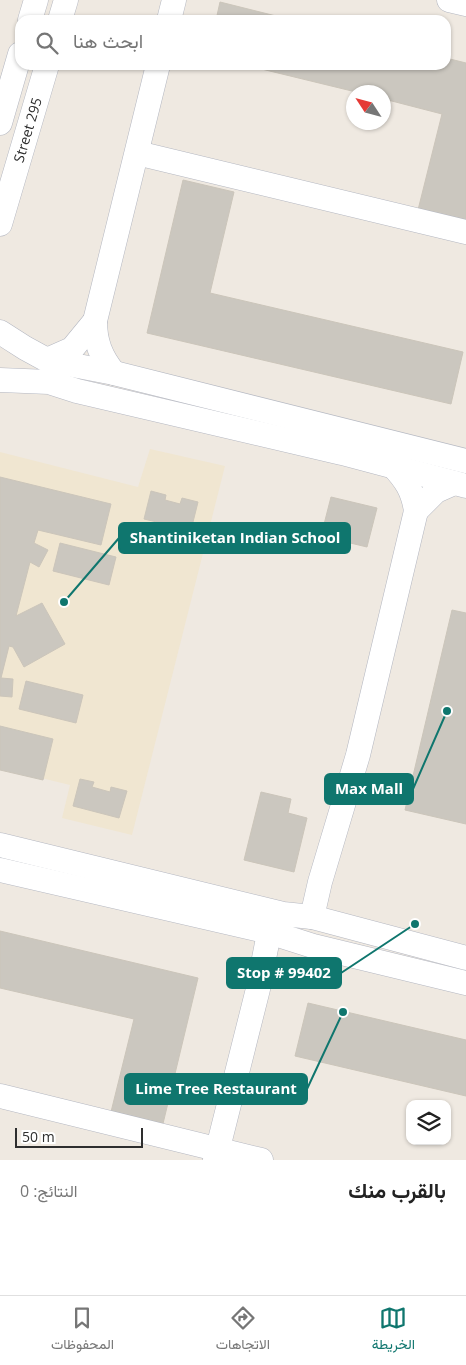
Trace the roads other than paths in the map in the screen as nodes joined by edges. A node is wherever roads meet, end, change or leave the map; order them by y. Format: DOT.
graph roads {
  1 [pos="36,0"];
  2 [pos="66,0"];
  3 [pos="174,0"];
  4 [pos="449,0"];
  5 [pos="466,4"];
  6 [pos="32,15"];
  7 [pos="62,15"];
  8 [pos="170,15"];
  9 [pos="15,70"];
  10 [pos="46,70"];
  11 [pos="157,70"];
  12 [pos="0,124"];
  13 [pos="137,153"];
  14 [pos="0,224"];
  15 [pos="466,232"];
  16 [pos="95,321"];
  17 [pos="0,332"];
  18 [pos="47,360"];
  19 [pos="114,373"];
  20 [pos="0,380"];
  21 [pos="392,465"];
  22 [pos="462,475"];
  23 [pos="416,511"];
  24 [pos="0,845"];
  25 [pos="0,870"];
  26 [pos="312,918"];
  27 [pos="271,921"];
  28 [pos="466,958"];
  29 [pos="466,983"];
  30 [pos="0,1096"];
  31 [pos="217,1155"];
  32 [pos="261,1160"];
  1 -- 6 [label="street"];
  2 -- 7 [label="street"];
  3 -- 8 [label="street"];
  4 -- 5 [label="street"];
  9 -- 12 [label="street, Street 295"];
  10 -- 14 [label="street, Street 295"];
  11 -- 13 [label="street"];
  13 -- 15 [label="street"];
  13 -- 16 [label="street"];
  16 -- 18 [label="street"];
  16 -- 19 [label="street"];
  17 -- 18 [label="street"];
  18 -- 19 [label="street"];
  19 -- 22 [label="street"];
  20 -- 21 [label="street"];
  21 -- 22 [label="street"];
  21 -- 23 [label="street"];
  22 -- 23 [label="street"];
  23 -- 26 [label="street"];
  24 -- 27 [label="street"];
  25 -- 27 [label="street"];
  26 -- 27 [label="street"];
  26 -- 28 [label="street"];
  27 -- 29 [label="street"];
  27 -- 31 [label="street"];
  30 -- 31 [label="street"];
  31 -- 32 [label="street"];
}
